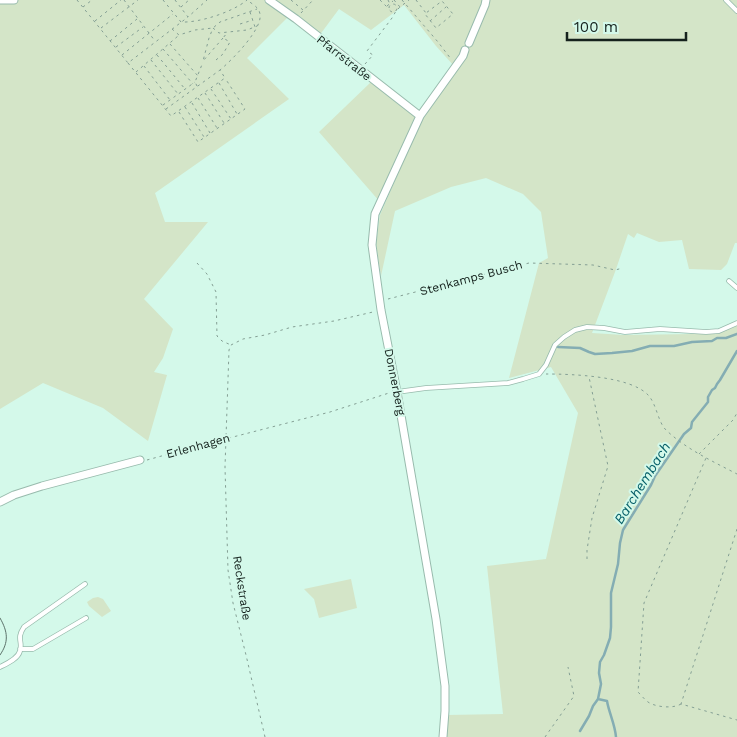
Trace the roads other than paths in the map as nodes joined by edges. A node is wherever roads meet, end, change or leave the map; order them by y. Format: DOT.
graph roads {
  1 [pos="0,0"];
  2 [pos="14,0"];
  3 [pos="269,0"];
  4 [pos="486,0"];
  5 [pos="726,0"];
  6 [pos="737,11"];
  7 [pos="420,116"];
  8 [pos="729,281"];
  9 [pos="737,288"];
  10 [pos="737,323"];
  11 [pos="397,392"];
  12 [pos="140,460"];
  13 [pos="0,502"];
  14 [pos="85,584"];
  15 [pos="86,618"];
  16 [pos="20,649"];
  17 [pos="0,667"];
  18 [pos="443,737"];
  1 -- 2 [label="street"];
  3 -- 7 [label="street, Pfarrstraße"];
  4 -- 7 [label="street, Donnerberg"];
  5 -- 6 [label="lane"];
  7 -- 11 [label="street, Donnerberg"];
  8 -- 9 [label="lane"];
  10 -- 11 [label="lane"];
  11 -- 18 [label="street, Donnerberg"];
  12 -- 13 [label="street"];
  14 -- 16 [label="lane"];
  15 -- 16 [label="lane"];
  16 -- 17 [label="lane"];
}
